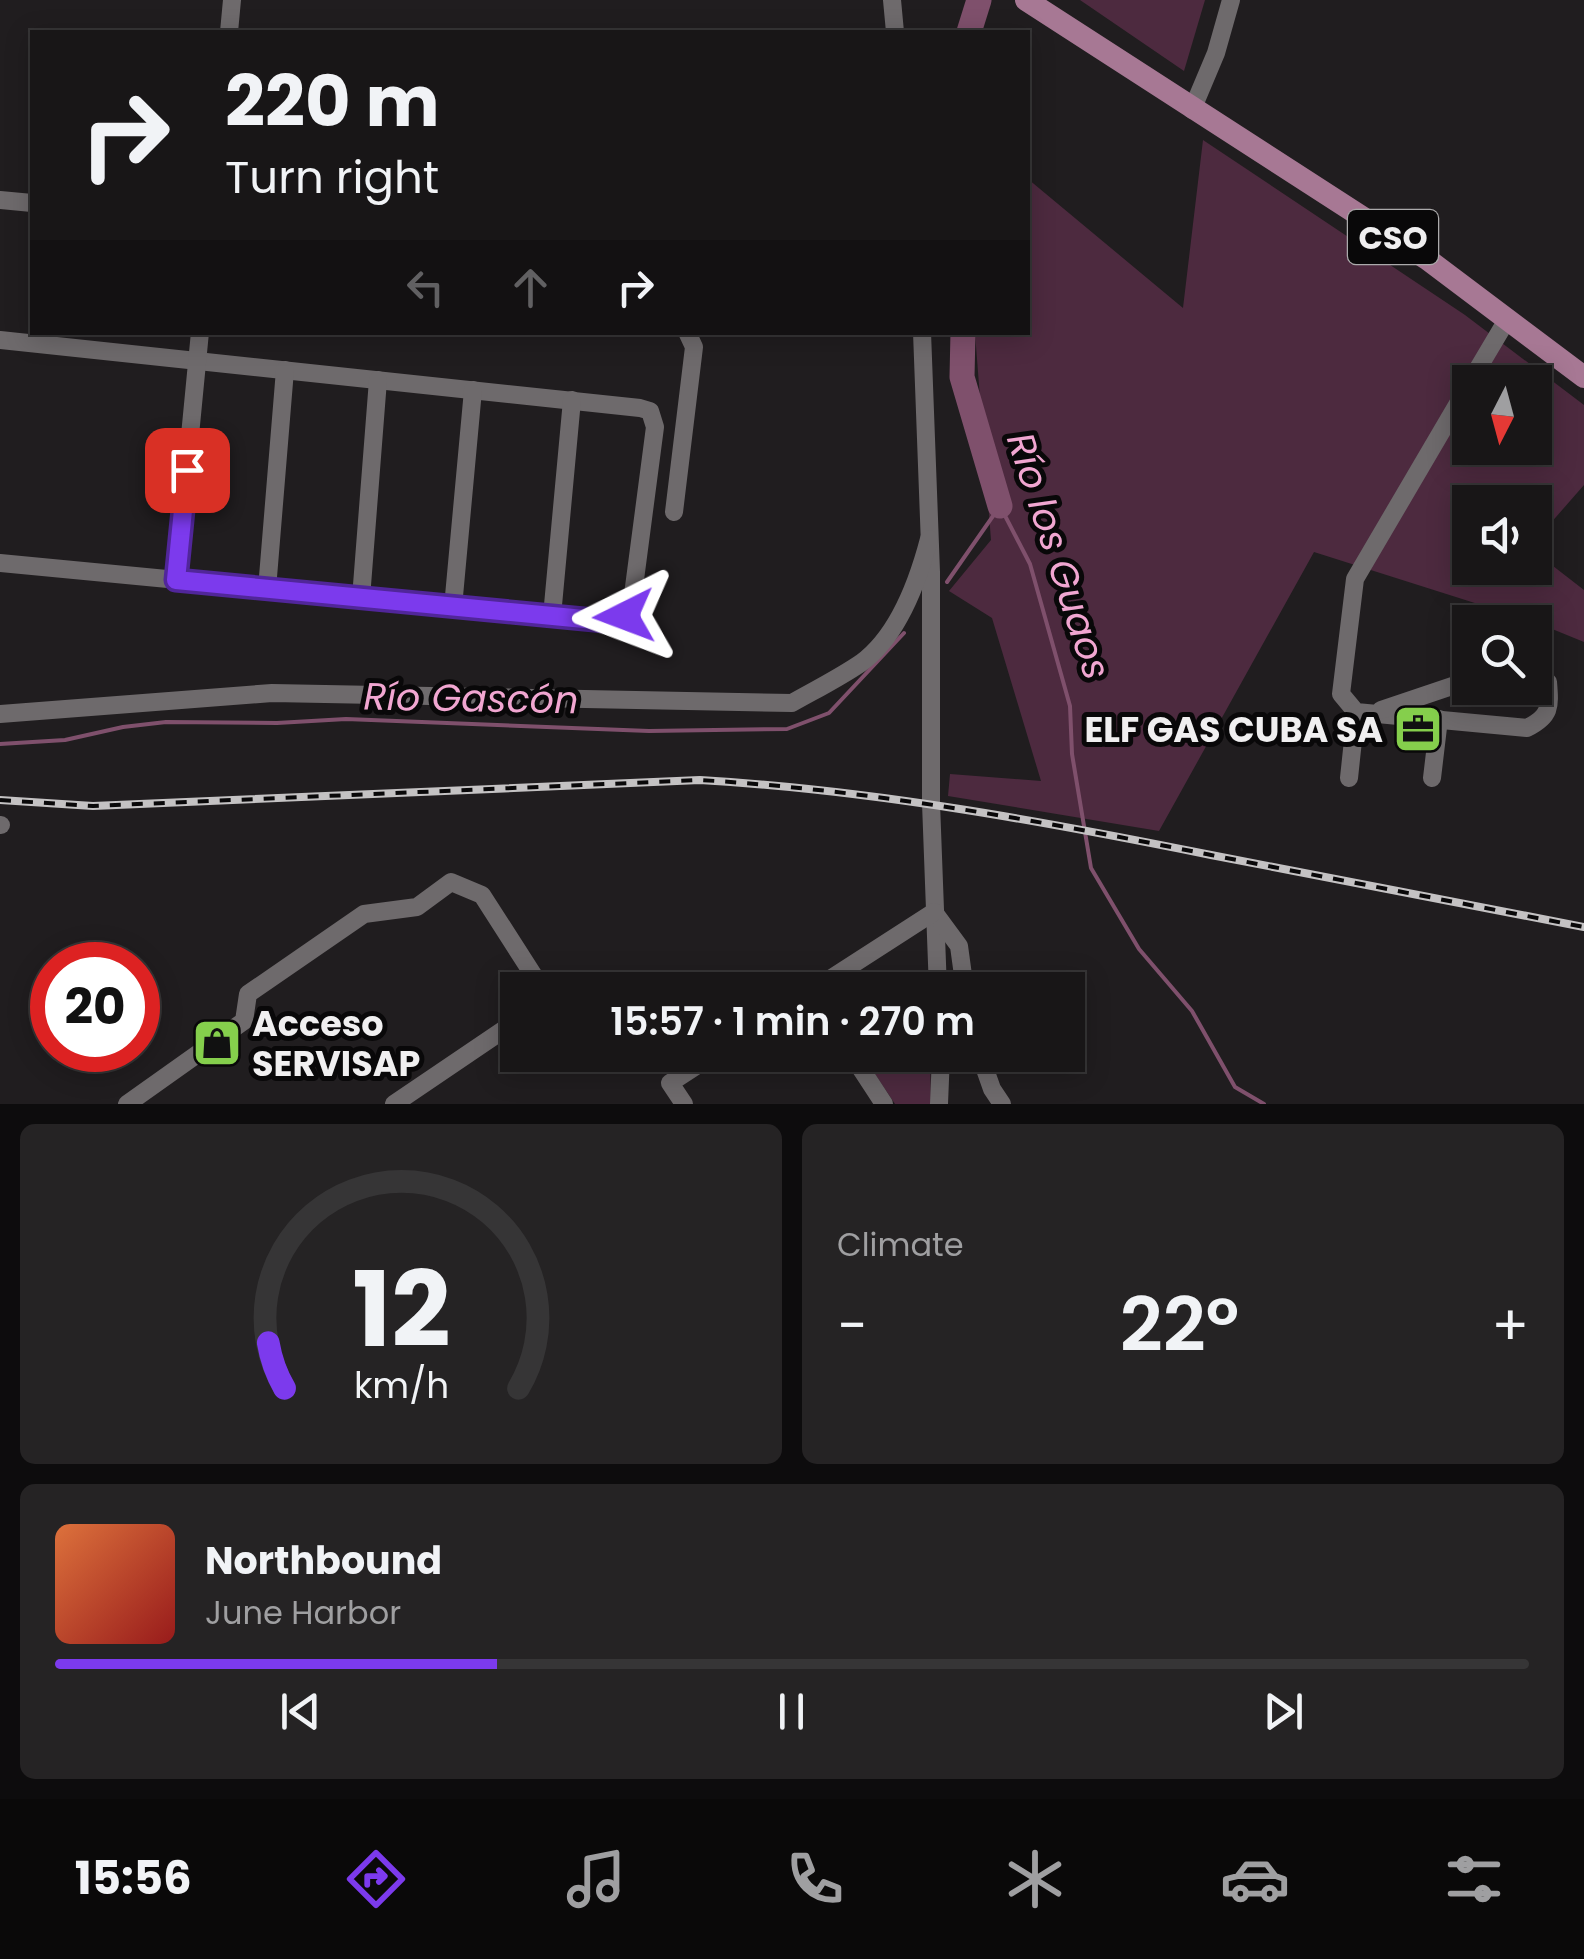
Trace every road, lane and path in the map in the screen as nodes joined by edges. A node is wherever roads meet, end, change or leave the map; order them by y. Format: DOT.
graph roads {
  1 [pos="232,0"];
  2 [pos="892,0"];
  3 [pos="1026,0"];
  4 [pos="1231,0"];
  5 [pos="229,30"];
  6 [pos="894,30"];
  7 [pos="1192,110"];
  8 [pos="0,200"];
  9 [pos="30,203"];
  10 [pos="1508,318"];
  11 [pos="200,335"];
  12 [pos="689,335"];
  13 [pos="922,335"];
  14 [pos="0,340"];
  15 [pos="198,360"];
  16 [pos="1481,365"];
  17 [pos="285,370"];
  18 [pos="1584,377"];
  19 [pos="378,380"];
  20 [pos="473,390"];
  21 [pos="572,400"];
  22 [pos="1452,413"];
  23 [pos="674,512"];
  24 [pos="930,539"];
  25 [pos="0,564"];
  26 [pos="176,580"];
  27 [pos="268,589"];
  28 [pos="361,598"];
  29 [pos="453,607"];
  30 [pos="552,616"];
  31 [pos="1452,685"];
  32 [pos="1550,705"];
  33 [pos="1364,712"];
  34 [pos="0,714"];
  35 [pos="1438,719"];
  36 [pos="1349,778"];
  37 [pos="1432,778"];
  38 [pos="934,912"];
  39 [pos="531,972"];
  40 [pos="841,972"];
  41 [pos="937,972"];
  42 [pos="963,972"];
  43 [pos="500,1032"];
  44 [pos="686,1072"];
  45 [pos="863,1072"];
  46 [pos="940,1072"];
  47 [pos="986,1072"];
  48 [pos="127,1104"];
  49 [pos="394,1104"];
  50 [pos="684,1104"];
  51 [pos="884,1104"];
  52 [pos="939,1104"];
  53 [pos="1002,1104"];
  1 -- 5 [label="street"];
  2 -- 6 [label="street"];
  3 -- 7 [label="main road, CSO"];
  4 -- 7 [label="street"];
  7 -- 10 [label="main road, CSO"];
  8 -- 9 [label="street"];
  10 -- 16 [label="street"];
  10 -- 18 [label="main road, CSO"];
  11 -- 15 [label="street"];
  12 -- 23 [label="street"];
  13 -- 24 [label="street"];
  14 -- 15 [label="street"];
  15 -- 17 [label="street"];
  15 -- 26 [label="street"];
  17 -- 19 [label="street"];
  17 -- 27 [label="street"];
  19 -- 20 [label="street"];
  19 -- 28 [label="street"];
  20 -- 21 [label="street"];
  20 -- 29 [label="street"];
  21 -- 30 [label="street"];
  21 -- 30 [label="street"];
  22 -- 33 [label="street"];
  24 -- 34 [label="street"];
  24 -- 38 [label="street"];
  25 -- 26 [label="street"];
  26 -- 27 [label="street"];
  27 -- 28 [label="street"];
  28 -- 29 [label="street"];
  29 -- 30 [label="street"];
  31 -- 33 [label="street"];
  32 -- 35 [label="street"];
  33 -- 35 [label="street"];
  33 -- 36 [label="street"];
  35 -- 37 [label="street"];
  38 -- 40 [label="street"];
  38 -- 41 [label="street"];
  38 -- 42 [label="street"];
  39 -- 48 [label="street"];
  43 -- 49 [label="street"];
  44 -- 50 [label="street"];
  45 -- 51 [label="street"];
  46 -- 52 [label="street"];
  47 -- 53 [label="street"];
}
